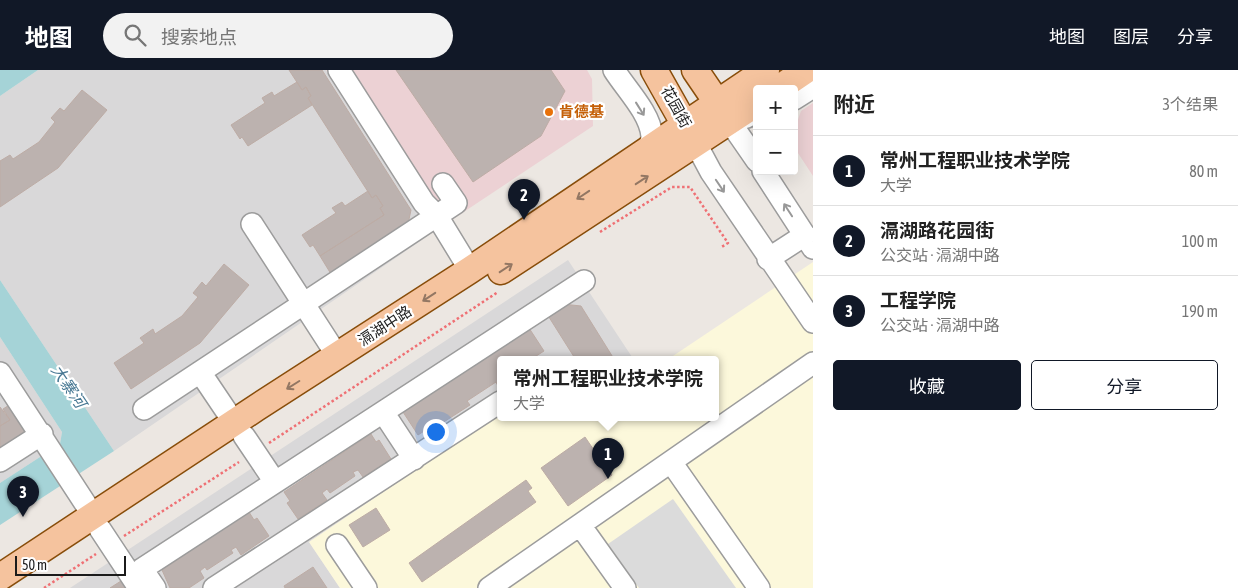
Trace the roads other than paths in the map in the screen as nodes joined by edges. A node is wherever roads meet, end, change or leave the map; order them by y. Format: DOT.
graph roads {
  1 [pos="338,70"];
  2 [pos="349,70"];
  3 [pos="614,70"];
  4 [pos="654,70"];
  5 [pos="695,70"];
  6 [pos="720,70"];
  7 [pos="766,70"];
  8 [pos="806,70"];
  9 [pos="784,85"];
  10 [pos="813,87"];
  11 [pos="798,96"];
  12 [pos="753,104"];
  13 [pos="366,105"];
  14 [pos="724,113"];
  15 [pos="753,114"];
  16 [pos="691,135"];
  17 [pos="647,152"];
  18 [pos="753,155"];
  19 [pos="766,175"];
  20 [pos="444,184"];
  21 [pos="437,216"];
  22 [pos="252,224"];
  23 [pos="809,242"];
  24 [pos="768,259"];
  25 [pos="470,270"];
  26 [pos="584,281"];
  27 [pos="303,303"];
  28 [pos="813,322"];
  29 [pos="338,357"];
  30 [pos="813,363"];
  31 [pos="200,372"];
  32 [pos="0,373"];
  33 [pos="497,404"];
  34 [pos="144,409"];
  35 [pos="383,412"];
  36 [pos="245,437"];
  37 [pos="45,440"];
  38 [pos="414,459"];
  39 [pos="0,461"];
  40 [pos="671,462"];
  41 [pos="275,482"];
  42 [pos="580,525"];
  43 [pos="102,530"];
  44 [pos="337,545"];
  45 [pos="0,577"];
  46 [pos="9,588"];
  47 [pos="139,588"];
  48 [pos="155,588"];
  49 [pos="214,588"];
  50 [pos="366,588"];
  51 [pos="489,588"];
  52 [pos="625,588"];
  53 [pos="759,588"];
  1 -- 13 [label="street"];
  2 -- 13 [label="street"];
  3 -- 17 [label="street, one-way"];
  4 -- 16 [label="main road, 花园街"];
  5 -- 14 [label="main road"];
  6 -- 14 [label="main road"];
  7 -- 14 [label="main road, 滆湖中路"];
  8 -- 9 [label="main road"];
  10 -- 11 [label="street"];
  12 -- 14 [label="main road, 滆湖中路"];
  13 -- 21 [label="street"];
  14 -- 15 [label="street"];
  14 -- 16 [label="main road, 滆湖中路"];
  14 -- 18 [label="street"];
  16 -- 17 [label="main road, 滆湖中路"];
  16 -- 24 [label="street, one-way"];
  36 -- 16 [label="main road, 滆湖中路, one-way"];
  17 -- 25 [label="main road, 滆湖中路, one-way"];
  23 -- 19 [label="street, one-way"];
  20 -- 21 [label="street"];
  21 -- 25 [label="street"];
  21 -- 27 [label="street"];
  22 -- 27 [label="street"];
  23 -- 24 [label="street"];
  24 -- 28 [label="street"];
  25 -- 29 [label="main road, 滆湖中路, one-way"];
  26 -- 35 [label="street"];
  27 -- 29 [label="street"];
  27 -- 31 [label="street"];
  29 -- 36 [label="main road, 滆湖中路, one-way"];
  30 -- 40 [label="street"];
  31 -- 34 [label="street"];
  31 -- 36 [label="street"];
  32 -- 37 [label="street"];
  33 -- 38 [label="street"];
  35 -- 38 [label="street"];
  35 -- 41 [label="street"];
  36 -- 41 [label="street"];
  36 -- 43 [label="main road, 滆湖中路"];
  37 -- 39 [label="street"];
  37 -- 43 [label="street"];
  38 -- 49 [label="street"];
  40 -- 42 [label="street"];
  40 -- 53 [label="street"];
  41 -- 48 [label="street"];
  42 -- 51 [label="street"];
  42 -- 52 [label="street"];
  43 -- 45 [label="main road, 滆湖中路"];
  43 -- 46 [label="main road, 滆湖中路"];
  43 -- 47 [label="street"];
  44 -- 50 [label="street"];
}
